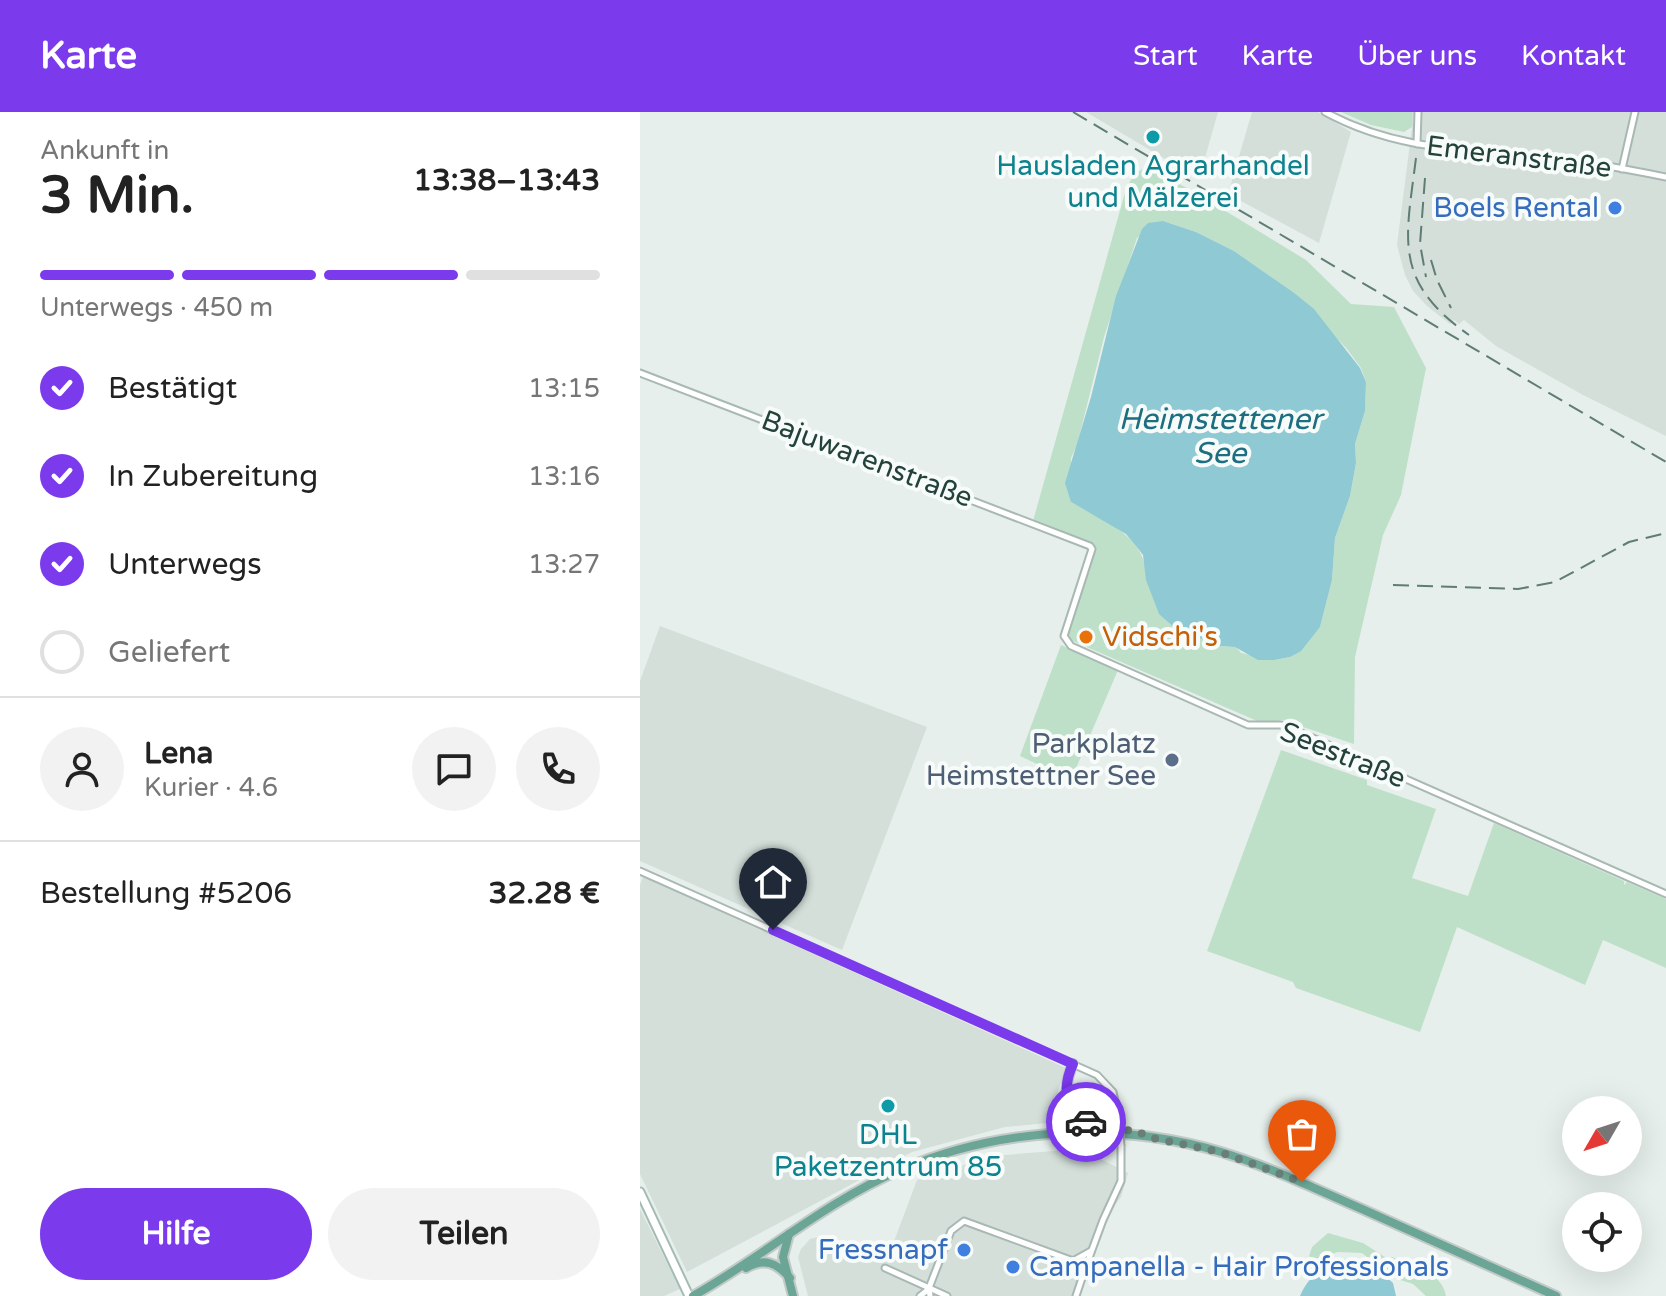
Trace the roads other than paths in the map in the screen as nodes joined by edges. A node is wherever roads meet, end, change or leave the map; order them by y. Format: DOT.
graph roads {
  1 [pos="1325,112"];
  2 [pos="1418,112"];
  3 [pos="1635,112"];
  4 [pos="1417,144"];
  5 [pos="1622,169"];
  6 [pos="1666,177"];
  7 [pos="640,373"];
  8 [pos="1092,549"];
  9 [pos="640,871"];
  10 [pos="1666,894"];
  11 [pos="1073,1064"];
  12 [pos="1148,1137"];
  13 [pos="640,1192"];
  14 [pos="789,1233"];
  15 [pos="1092,1251"];
  16 [pos="1073,1261"];
  17 [pos="885,1268"];
  18 [pos="725,1277"];
  19 [pos="790,1278"];
  20 [pos="1082,1278"];
  21 [pos="929,1288"];
  22 [pos="693,1295"];
  23 [pos="793,1296"];
  24 [pos="920,1296"];
  25 [pos="930,1296"];
  26 [pos="947,1296"];
  27 [pos="1076,1296"];
  28 [pos="1556,1296"];
  1 -- 4 [label="street, Emeranstraße"];
  2 -- 4 [label="street"];
  3 -- 5 [label="street"];
  4 -- 5 [label="street, Emeranstraße"];
  5 -- 6 [label="street, Emeranstraße"];
  7 -- 8 [label="street, Bajuwarenstraße"];
  8 -- 10 [label="street, Seestraße"];
  9 -- 11 [label="street"];
  11 -- 12 [label="main road"];
  11 -- 15 [label="street, bridge"];
  12 -- 14 [label="main road"];
  12 -- 28 [label="main road"];
  13 -- 22 [label="street"];
  14 -- 18 [label="main road"];
  14 -- 19 [label="main road"];
  15 -- 16 [label="street"];
  15 -- 20 [label="street"];
  16 -- 20 [label="street"];
  16 -- 21 [label="street"];
  17 -- 21 [label="street"];
  18 -- 19 [label="main road"];
  18 -- 22 [label="main road"];
  19 -- 23 [label="main road"];
  20 -- 27 [label="street"];
  21 -- 24 [label="street"];
  21 -- 25 [label="street"];
  21 -- 26 [label="street"];
}
